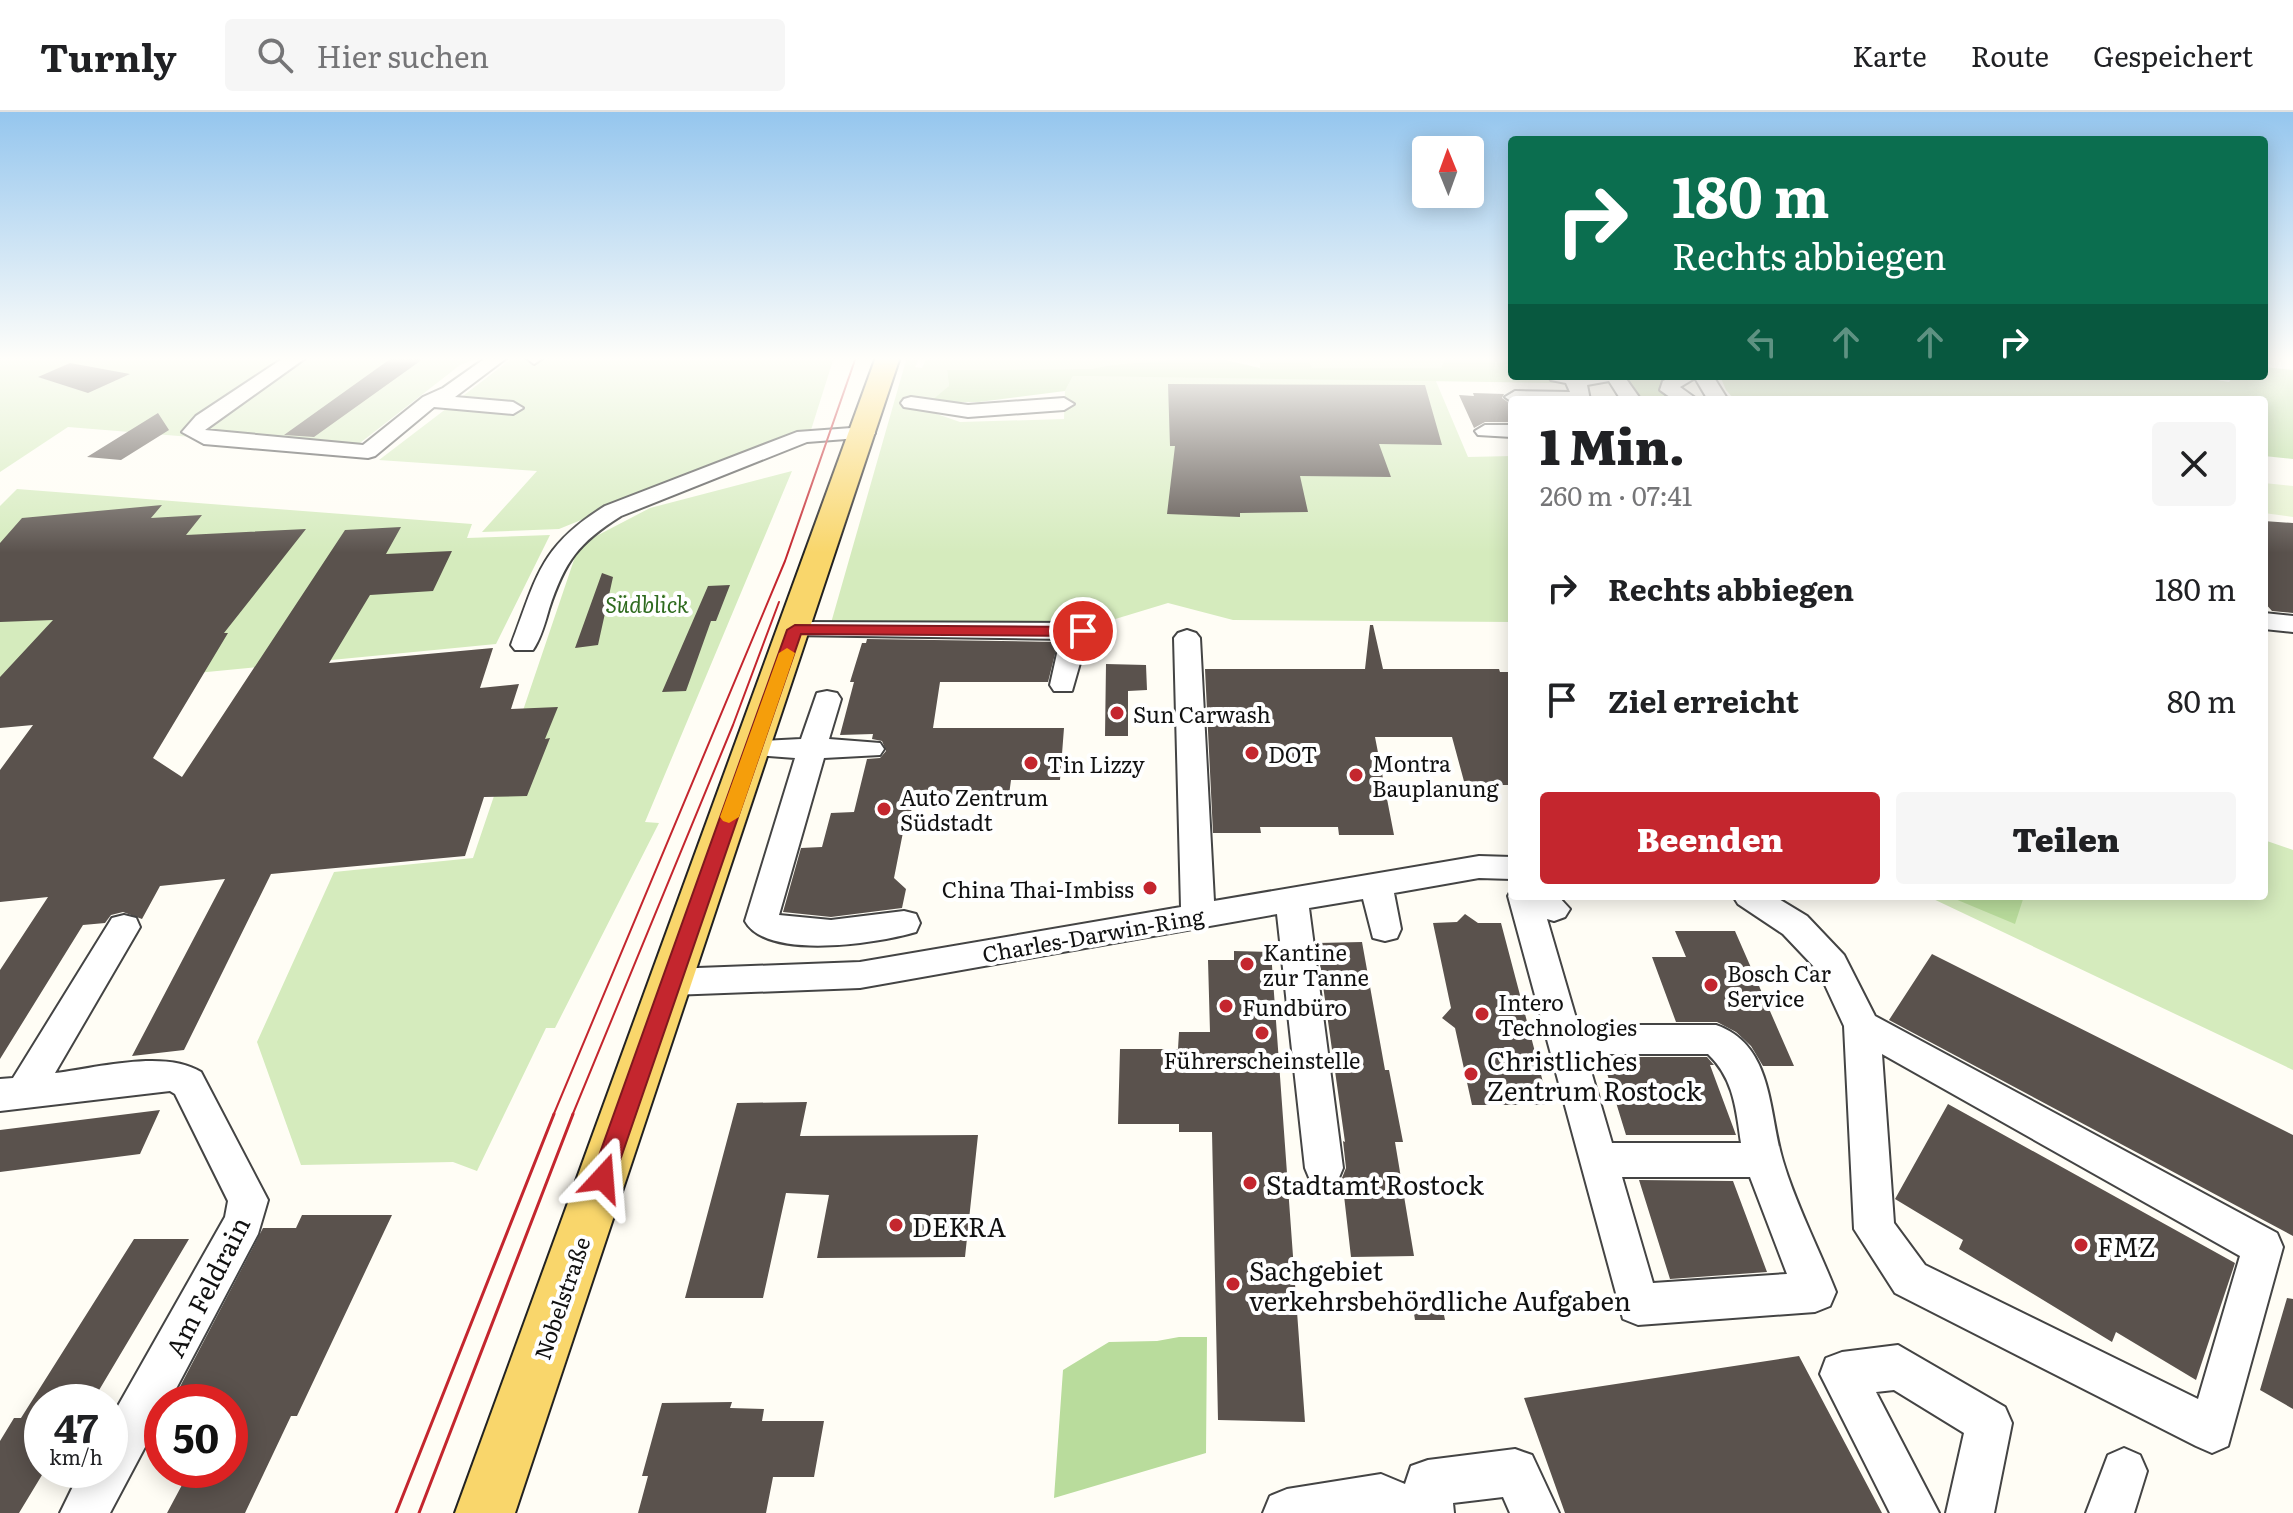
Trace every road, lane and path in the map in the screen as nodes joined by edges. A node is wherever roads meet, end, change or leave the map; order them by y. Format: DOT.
graph roads {
  1 [pos="201,422"];
  2 [pos="404,422"];
  3 [pos="868,422"];
  4 [pos="948,422"];
  5 [pos="955,429"];
  6 [pos="1485,431"];
  7 [pos="1508,431"];
  8 [pos="865,433"];
  9 [pos="2268,621"];
  10 [pos="2293,624"];
  11 [pos="795,630"];
  12 [pos="1187,638"];
  13 [pos="524,645"];
  14 [pos="1063,685"];
  15 [pos="827,699"];
  16 [pos="753,748"];
  17 [pos="813,748"];
  18 [pos="870,749"];
  19 [pos="1508,868"];
  20 [pos="1376,885"];
  21 [pos="1292,900"];
  22 [pos="1537,900"];
  23 [pos="1755,900"];
  24 [pos="1198,916"];
  25 [pos="904,923"];
  26 [pos="124,927"];
  27 [pos="1385,929"];
  28 [pos="671,982"];
  29 [pos="1862,1026"];
  30 [pos="1563,1039"];
  31 [pos="12,1094"];
  32 [pos="1598,1160"];
  33 [pos="1763,1160"];
  34 [pos="1324,1168"];
  35 [pos="128,1433"];
  36 [pos="98,1488"];
  37 [pos="84,1513"];
  38 [pos="485,1513"];
  39 [pos="1287,1513"];
  40 [pos="1416,1513"];
  41 [pos="1430,1513"];
  42 [pos="1535,1513"];
  43 [pos="1915,1513"];
  44 [pos="1970,1513"];
  1 -- 2 [label="street"];
  3 -- 8 [label="main road, Nobelstraße"];
  4 -- 5 [label="street"];
  6 -- 7 [label="street"];
  8 -- 11 [label="main road, Nobelstraße"];
  8 -- 13 [label="street"];
  9 -- 10 [label="street"];
  11 -- 14 [label="street"];
  11 -- 16 [label="main road, Nobelstraße"];
  12 -- 24 [label="street"];
  15 -- 17 [label="street"];
  16 -- 17 [label="street"];
  16 -- 28 [label="main road, Nobelstraße"];
  17 -- 18 [label="street"];
  17 -- 25 [label="street"];
  19 -- 20 [label="street, Charles-Darwin-Ring"];
  20 -- 21 [label="street, Charles-Darwin-Ring"];
  20 -- 27 [label="street"];
  21 -- 24 [label="street, Charles-Darwin-Ring"];
  21 -- 34 [label="street"];
  22 -- 30 [label="street"];
  23 -- 29 [label="street"];
  24 -- 28 [label="street, Charles-Darwin-Ring"];
  26 -- 31 [label="street, Am Feldrain"];
  28 -- 38 [label="main road, Nobelstraße"];
  29 -- 29 [label="street"];
  30 -- 32 [label="street"];
  30 -- 33 [label="street"];
  31 -- 35 [label="street, Am Feldrain"];
  32 -- 33 [label="street"];
  32 -- 33 [label="street"];
  36 -- 37 [label="street, Am Feldrain"];
  39 -- 40 [label="street"];
  41 -- 42 [label="street"];
  43 -- 44 [label="street"];
}
